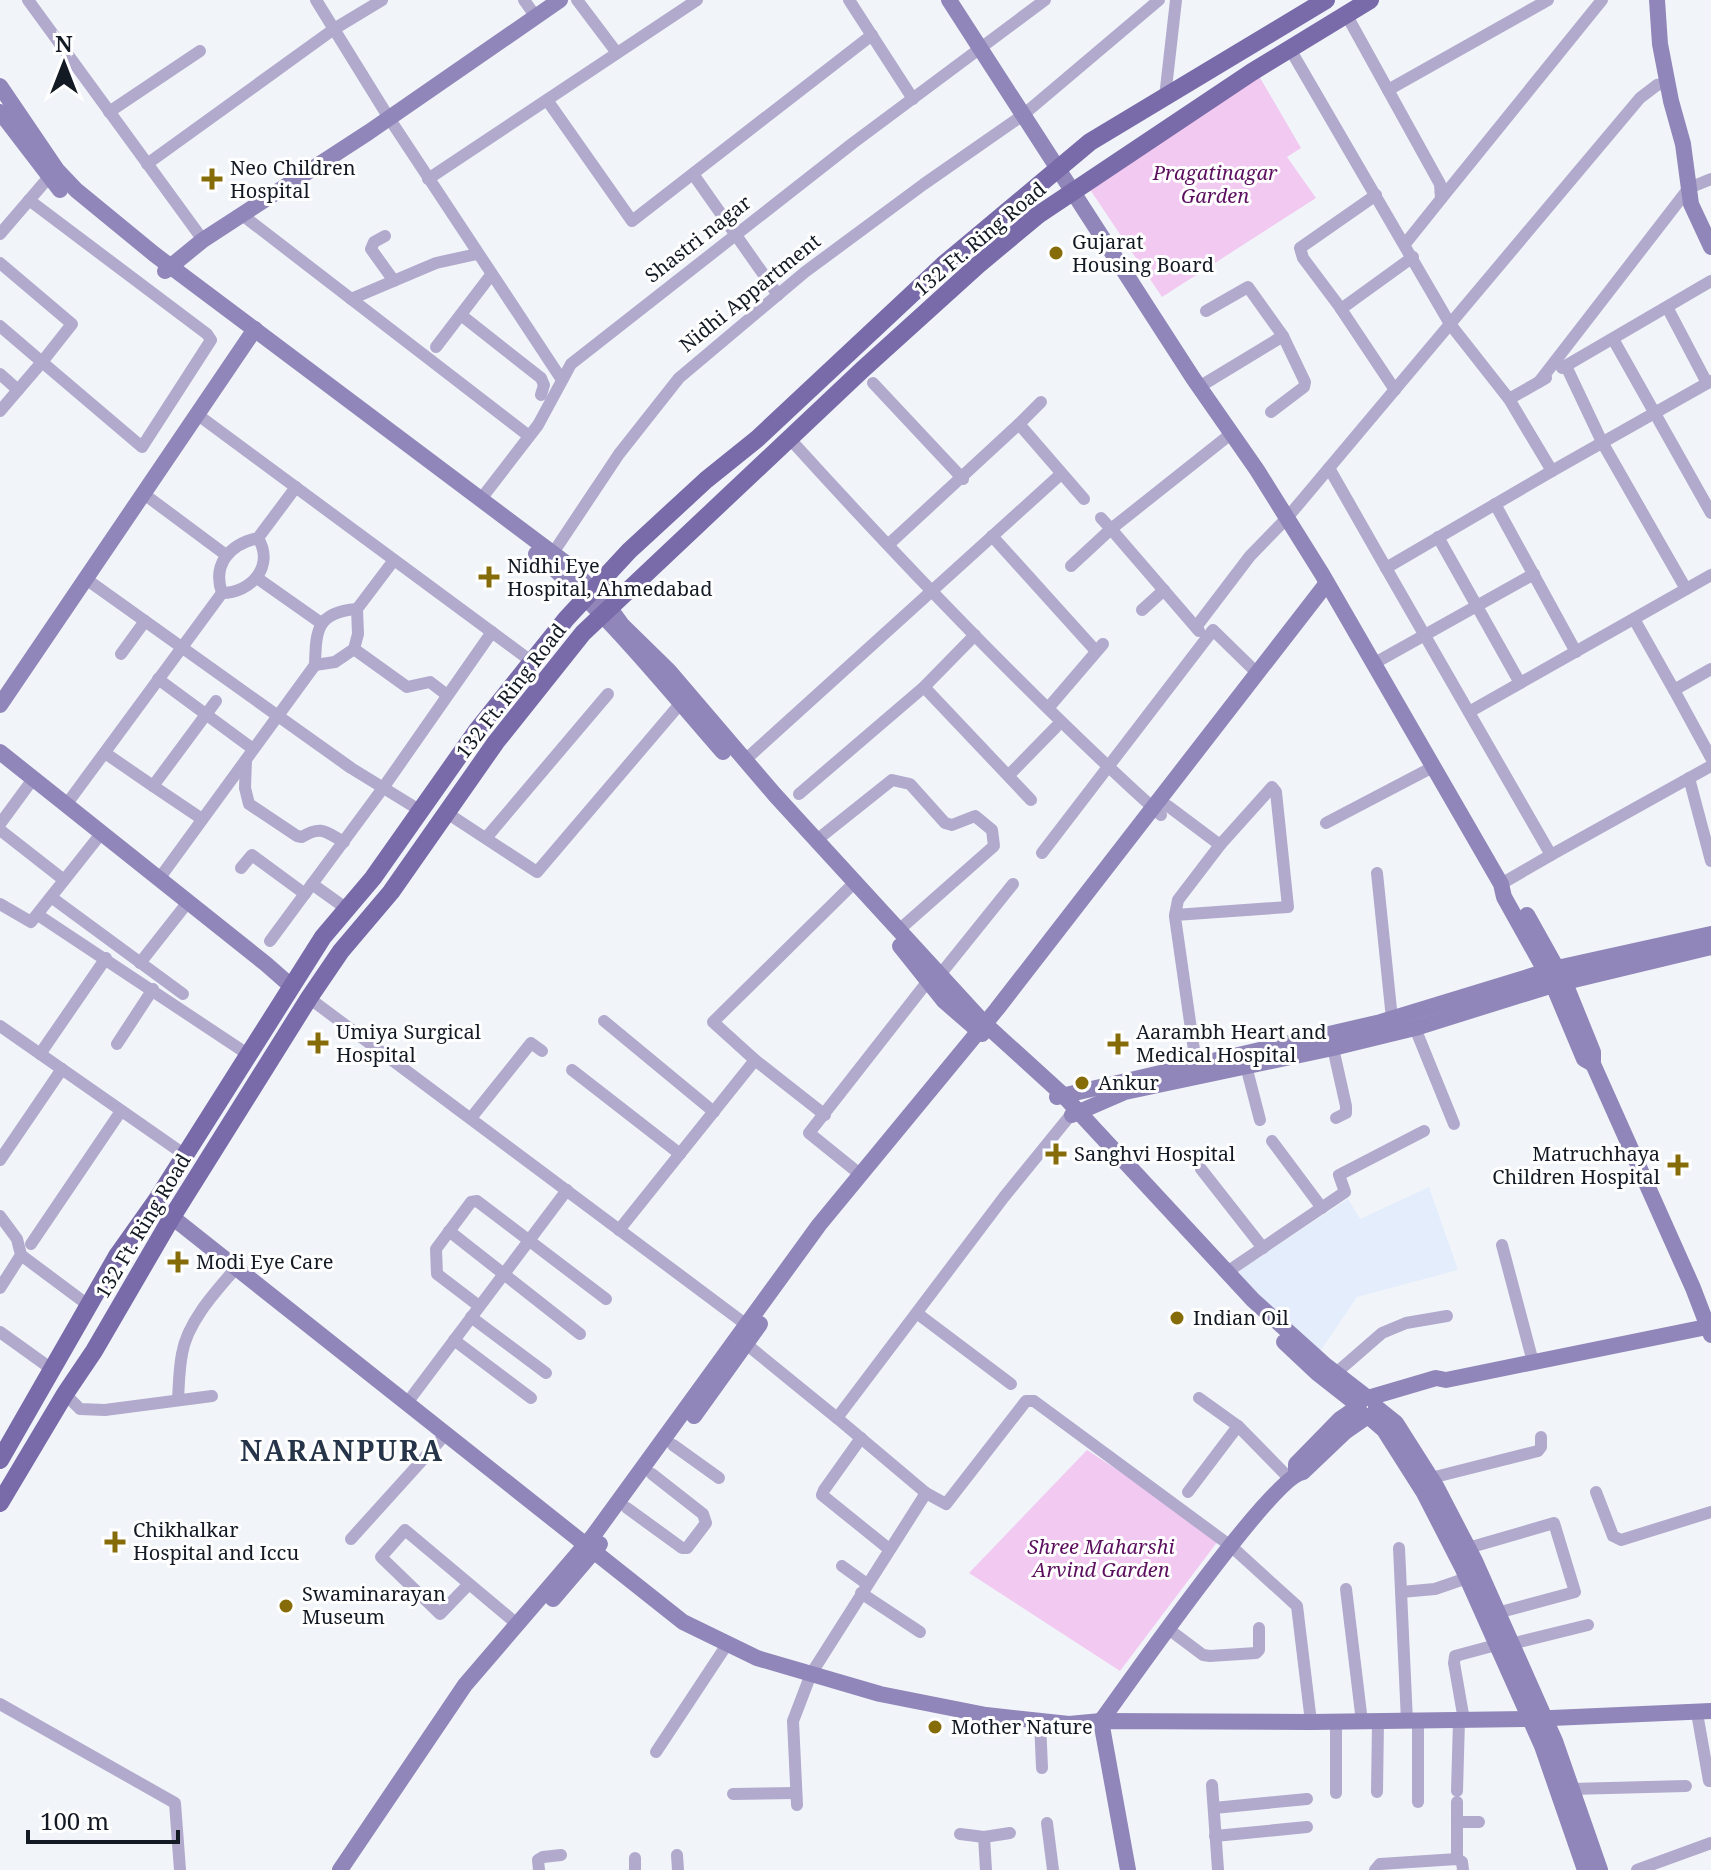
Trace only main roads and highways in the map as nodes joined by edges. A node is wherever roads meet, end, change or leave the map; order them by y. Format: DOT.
graph roads {
  1 [pos="1326,0"];
  2 [pos="1370,0"];
  3 [pos="0,1460"];
  4 [pos="0,1503"];
  1 -- 3 [label="main road, 132 Ft. Ring Road"];
  2 -- 4 [label="main road, 132 Ft. Ring Road"];
}
